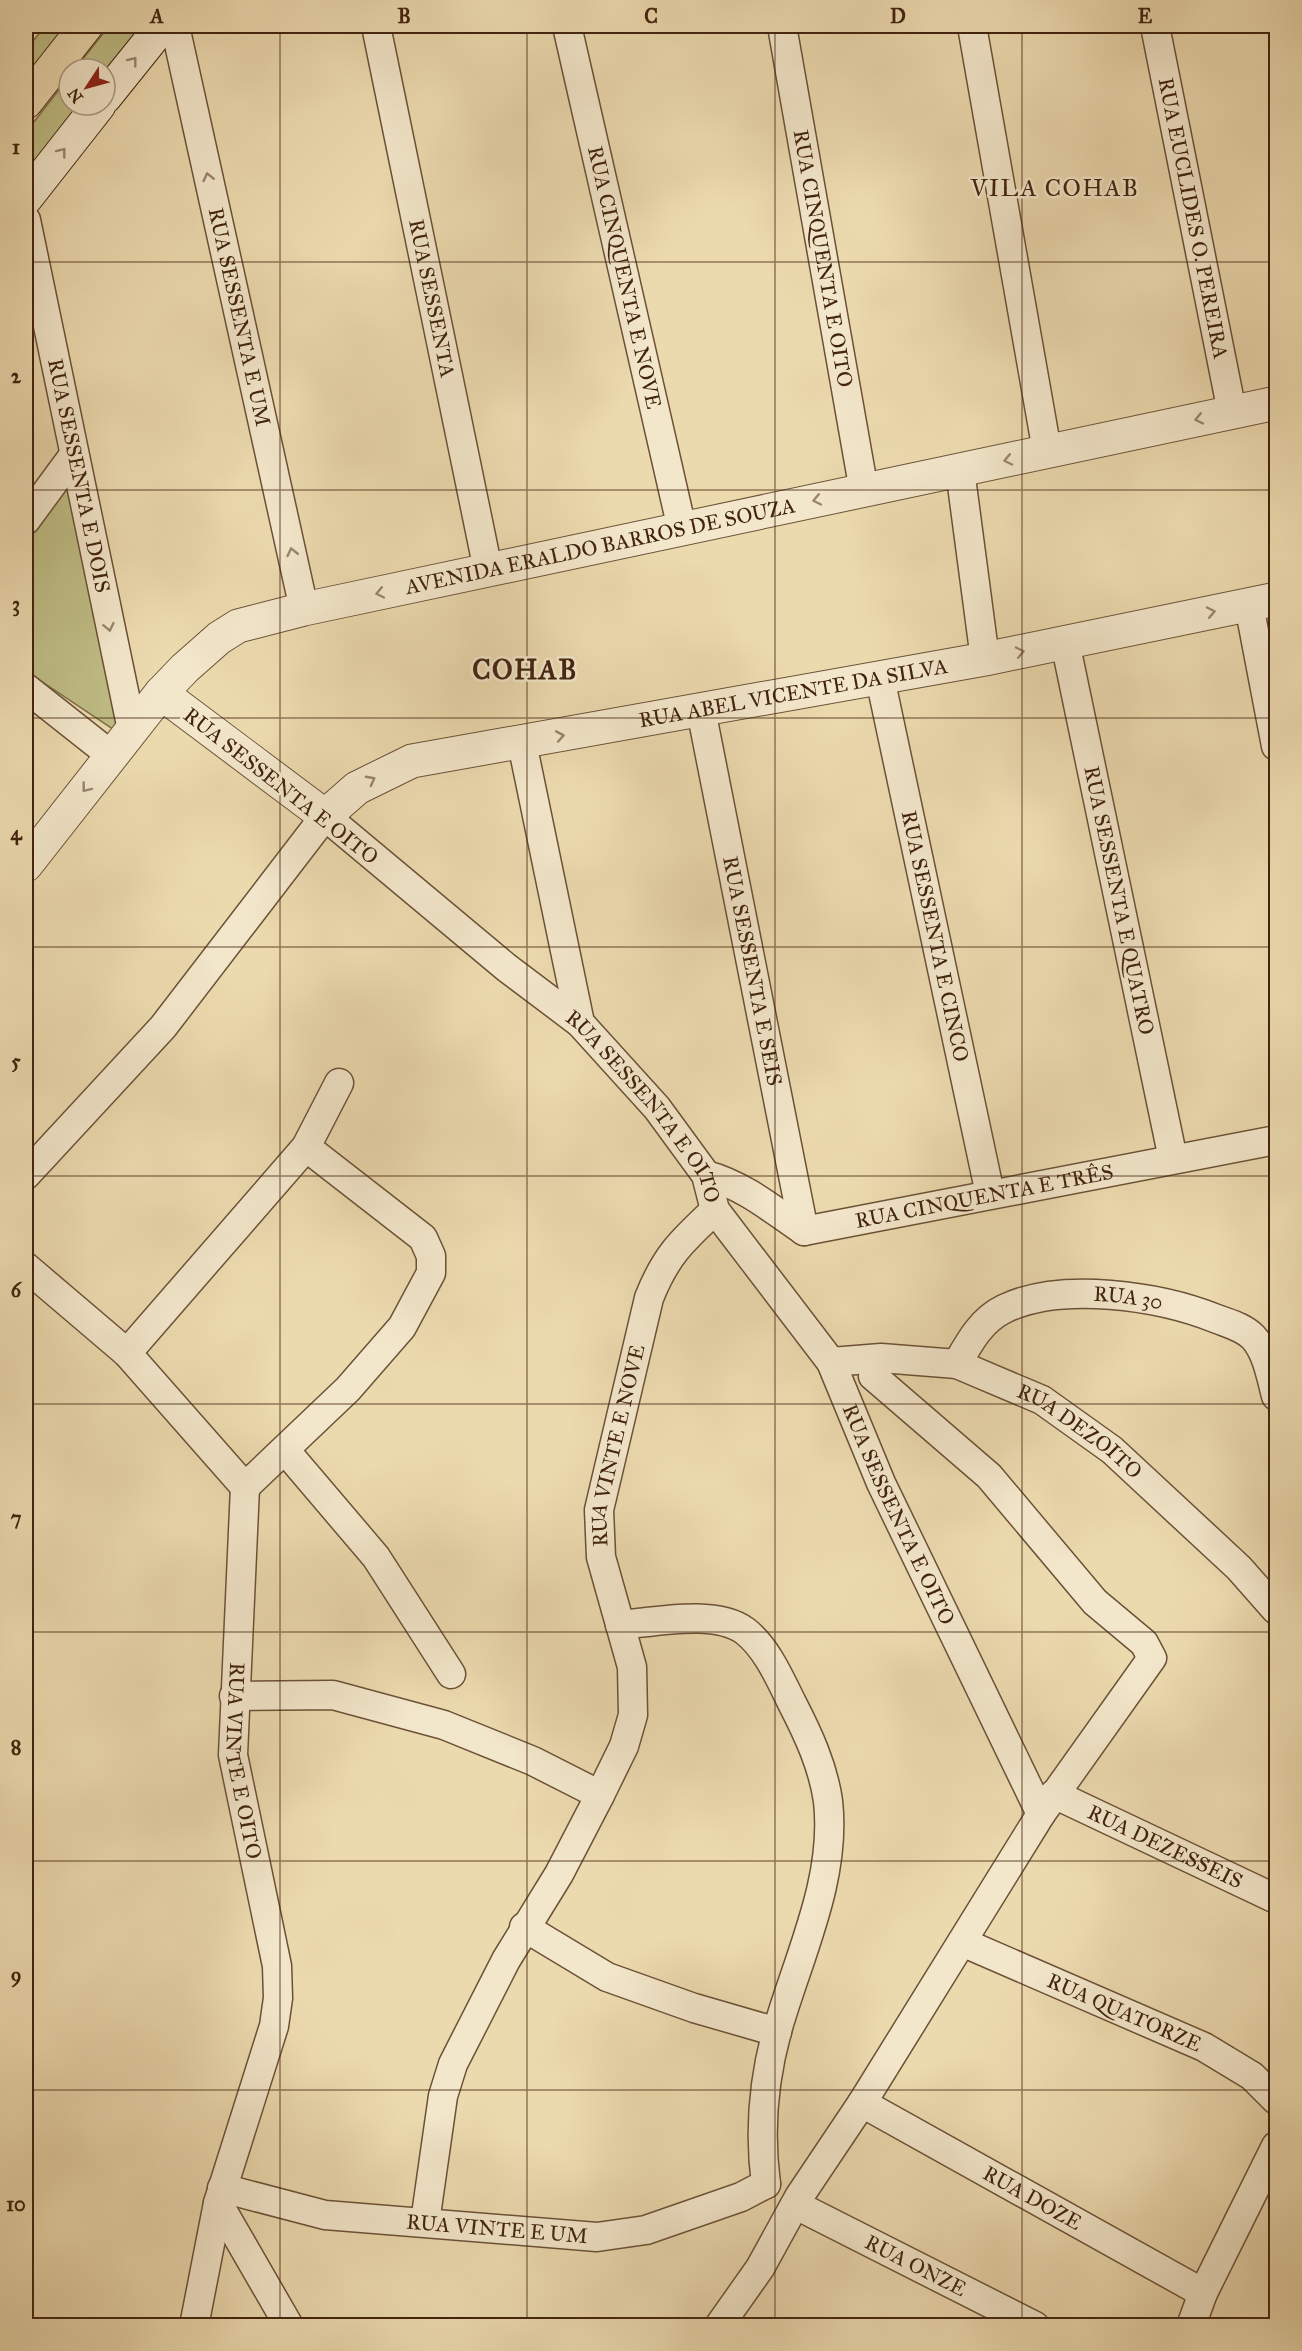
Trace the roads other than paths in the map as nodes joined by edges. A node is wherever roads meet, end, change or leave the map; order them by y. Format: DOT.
graph roads {
  1 [pos="86,26"];
  2 [pos="162,26"];
  3 [pos="175,26"];
  4 [pos="376,26"];
  5 [pos="567,26"];
  6 [pos="782,26"];
  7 [pos="972,26"];
  8 [pos="1155,26"];
  9 [pos="117,82"];
  10 [pos="26,102"];
  11 [pos="90,117"];
  12 [pos="26,198"];
  13 [pos="26,220"];
  14 [pos="1276,403"];
  15 [pos="1232,412"];
  16 [pos="1047,451"];
  17 [pos="73,456"];
  18 [pos="960,470"];
  19 [pos="864,491"];
  20 [pos="26,520"];
  21 [pos="682,529"];
  22 [pos="488,570"];
  23 [pos="1262,602"];
  24 [pos="304,609"];
  25 [pos="1065,642"];
  26 [pos="986,659"];
  27 [pos="880,678"];
  28 [pos="26,688"];
  29 [pos="161,693"];
  30 [pos="701,710"];
  31 [pos="132,730"];
  32 [pos="522,743"];
  33 [pos="1276,746"];
  34 [pos="112,756"];
  35 [pos="325,816"];
  36 [pos="26,865"];
  37 [pos="580,1023"];
  38 [pos="339,1083"];
  39 [pos="1276,1140"];
  40 [pos="306,1147"];
  41 [pos="1173,1159"];
  42 [pos="26,1175"];
  43 [pos="706,1175"];
  44 [pos="990,1194"];
  45 [pos="715,1210"];
  46 [pos="804,1231"];
  47 [pos="26,1267"];
  48 [pos="127,1353"];
  49 [pos="831,1362"];
  50 [pos="957,1364"];
  51 [pos="873,1377"];
  52 [pos="1276,1396"];
  53 [pos="285,1450"];
  54 [pos="245,1487"];
  55 [pos="1276,1610"];
  56 [pos="620,1625"];
  57 [pos="451,1674"];
  58 [pos="234,1696"];
  59 [pos="600,1796"];
  60 [pos="1047,1804"];
  61 [pos="1276,1899"];
  62 [pos="524,1927"];
  63 [pos="962,1942"];
  64 [pos="777,2032"];
  65 [pos="1276,2100"];
  66 [pos="862,2103"];
  67 [pos="1276,2146"];
  68 [pos="766,2184"];
  69 [pos="1267,2184"];
  70 [pos="220,2195"];
  71 [pos="797,2201"];
  72 [pos="425,2222"];
  73 [pos="1203,2293"];
  74 [pos="194,2325"];
  75 [pos="289,2325"];
  76 [pos="718,2325"];
  77 [pos="1035,2325"];
  78 [pos="1191,2325"];
  1 -- 10 [label="highway"];
  9 -- 2 [label="street, one-way"];
  24 -- 3 [label="street, RUA SESSENTA E UM, one-way"];
  4 -- 22 [label="street, RUA SESSENTA"];
  5 -- 21 [label="street, RUA CINQUENTA E NOVE"];
  6 -- 19 [label="street, RUA CINQUENTA E OITO"];
  7 -- 16 [label="street"];
  8 -- 15 [label="street, RUA EUCLIDES O. PEREIRA"];
  12 -- 11 [label="street, one-way"];
  13 -- 17 [label="street, RUA SESSENTA E DOIS"];
  14 -- 15 [label="street, AVENIDA ERALDO BARROS DE SOUZA"];
  15 -- 16 [label="street, AVENIDA ERALDO BARROS DE SOUZA, one-way"];
  16 -- 18 [label="street, AVENIDA ERALDO BARROS DE SOUZA, one-way"];
  17 -- 20 [label="street"];
  17 -- 31 [label="street, RUA SESSENTA E DOIS, one-way"];
  18 -- 19 [label="street, AVENIDA ERALDO BARROS DE SOUZA"];
  18 -- 26 [label="street"];
  19 -- 21 [label="street, AVENIDA ERALDO BARROS DE SOUZA, one-way"];
  21 -- 22 [label="street, AVENIDA ERALDO BARROS DE SOUZA"];
  22 -- 24 [label="street, AVENIDA ERALDO BARROS DE SOUZA, one-way"];
  25 -- 23 [label="street, RUA ABEL VICENTE DA SILVA, one-way"];
  23 -- 33 [label="street"];
  24 -- 29 [label="street, AVENIDA ERALDO BARROS DE SOUZA"];
  26 -- 25 [label="street, RUA ABEL VICENTE DA SILVA, one-way"];
  25 -- 41 [label="street, RUA SESSENTA E QUATRO"];
  26 -- 27 [label="street, RUA ABEL VICENTE DA SILVA"];
  27 -- 30 [label="street, RUA ABEL VICENTE DA SILVA"];
  27 -- 44 [label="street, RUA SESSENTA E CINCO"];
  28 -- 34 [label="street"];
  29 -- 31 [label="street, AVENIDA ERALDO BARROS DE SOUZA"];
  29 -- 35 [label="street, RUA SESSENTA E OITO"];
  32 -- 30 [label="street, RUA ABEL VICENTE DA SILVA, one-way"];
  30 -- 46 [label="street, RUA SESSENTA E SEIS"];
  31 -- 34 [label="street, AVENIDA ERALDO BARROS DE SOUZA"];
  35 -- 32 [label="street, RUA ABEL VICENTE DA SILVA, one-way"];
  32 -- 37 [label="street"];
  34 -- 36 [label="street, AVENIDA ERALDO BARROS DE SOUZA, one-way"];
  35 -- 37 [label="street, RUA SESSENTA E OITO"];
  35 -- 42 [label="street"];
  37 -- 43 [label="street, RUA SESSENTA E OITO"];
  38 -- 40 [label="street"];
  39 -- 41 [label="street, RUA CINQUENTA E TRÊS"];
  40 -- 48 [label="street"];
  40 -- 53 [label="street"];
  41 -- 44 [label="street, RUA CINQUENTA E TRÊS"];
  43 -- 45 [label="street, RUA SESSENTA E OITO"];
  43 -- 46 [label="street"];
  44 -- 46 [label="street, RUA CINQUENTA E TRÊS"];
  45 -- 49 [label="street, RUA SESSENTA E OITO"];
  45 -- 56 [label="street, RUA VINTE E NOVE"];
  47 -- 48 [label="street"];
  48 -- 54 [label="street"];
  49 -- 50 [label="street, RUA DEZOITO"];
  49 -- 60 [label="street, RUA SESSENTA E OITO"];
  50 -- 52 [label="street, RUA 30"];
  50 -- 55 [label="street, RUA DEZOITO"];
  51 -- 60 [label="street"];
  53 -- 54 [label="street"];
  53 -- 57 [label="street"];
  54 -- 58 [label="street, RUA VINTE E OITO"];
  56 -- 59 [label="street, RUA VINTE E NOVE"];
  56 -- 64 [label="street"];
  58 -- 59 [label="street"];
  58 -- 70 [label="street, RUA VINTE E OITO"];
  59 -- 62 [label="street, RUA VINTE E NOVE"];
  60 -- 61 [label="street, RUA DEZESSEIS"];
  60 -- 63 [label="street"];
  62 -- 64 [label="street"];
  62 -- 72 [label="street, RUA VINTE E NOVE"];
  63 -- 65 [label="street, RUA QUATORZE"];
  63 -- 66 [label="street"];
  64 -- 68 [label="street"];
  66 -- 71 [label="street"];
  66 -- 73 [label="street, RUA DOZE"];
  67 -- 69 [label="street"];
  68 -- 71 [label="street, RUA ONZE"];
  68 -- 72 [label="street, RUA VINTE E UM"];
  69 -- 73 [label="street"];
  70 -- 72 [label="street, RUA VINTE E UM"];
  70 -- 74 [label="street, RUA VINTE E OITO"];
  70 -- 75 [label="street"];
  71 -- 76 [label="street"];
  71 -- 77 [label="street, RUA ONZE"];
  73 -- 78 [label="street"];
}
